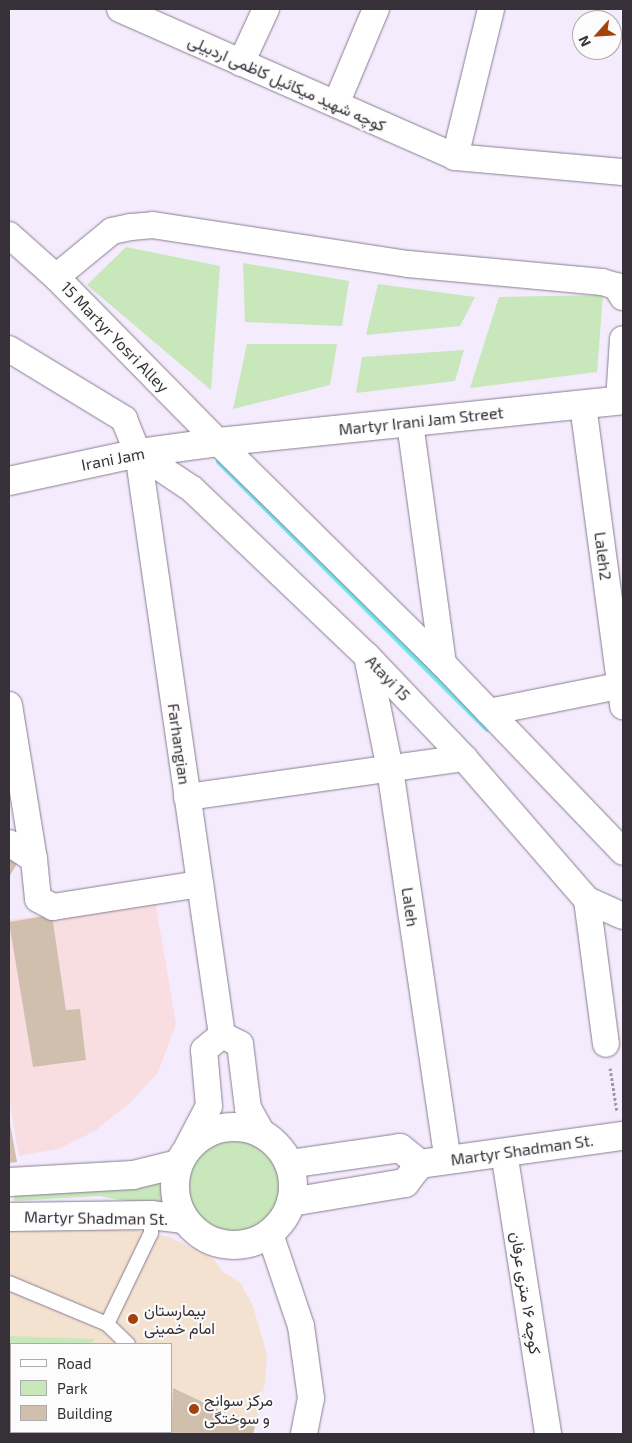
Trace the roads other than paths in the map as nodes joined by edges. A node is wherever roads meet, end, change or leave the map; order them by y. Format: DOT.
graph roads {
  1 [pos="120,9"];
  2 [pos="266,9"];
  3 [pos="376,9"];
  4 [pos="491,9"];
  5 [pos="241,62"];
  6 [pos="336,104"];
  7 [pos="454,157"];
  8 [pos="623,172"];
  9 [pos="9,235"];
  10 [pos="56,277"];
  11 [pos="623,297"];
  12 [pos="623,339"];
  13 [pos="9,349"];
  14 [pos="621,401"];
  15 [pos="583,405"];
  16 [pos="410,422"];
  17 [pos="218,442"];
  18 [pos="138,453"];
  19 [pos="11,478"];
  20 [pos="366,656"];
  21 [pos="443,664"];
  22 [pos="622,693"];
  23 [pos="9,705"];
  24 [pos="489,712"];
  25 [pos="464,758"];
  26 [pos="390,769"];
  27 [pos="187,798"];
  28 [pos="9,843"];
  29 [pos="623,852"];
  30 [pos="34,859"];
  31 [pos="200,884"];
  32 [pos="588,900"];
  33 [pos="623,916"];
  34 [pos="222,1035"];
  35 [pos="606,1044"];
  36 [pos="262,1133"];
  37 [pos="622,1136"];
  38 [pos="504,1152"];
  39 [pos="183,1155"];
  40 [pos="448,1160"];
  41 [pos="289,1164"];
  42 [pos="420,1164"];
  43 [pos="9,1182"];
  44 [pos="291,1202"];
  45 [pos="151,1215"];
  46 [pos="9,1217"];
  47 [pos="184,1220"];
  48 [pos="270,1234"];
  49 [pos="9,1283"];
  50 [pos="107,1324"];
  51 [pos="127,1343"];
  52 [pos="304,1434"];
  53 [pos="548,1434"];
  1 -- 5 [label="street, کوچه شهید میکائیل کاظمی اردبیلی"];
  2 -- 5 [label="street"];
  3 -- 6 [label="street"];
  4 -- 7 [label="street"];
  5 -- 6 [label="street, کوچه شهید میکائیل کاظمی اردبیلی"];
  6 -- 7 [label="street, کوچه شهید میکائیل کاظمی اردبیلی"];
  7 -- 8 [label="street, کوچه شهید میکائیل کاظمی اردبیلی"];
  9 -- 10 [label="street, 15 Martyr Yosri Alley"];
  10 -- 11 [label="street"];
  10 -- 17 [label="street, 15 Martyr Yosri Alley"];
  12 -- 14 [label="street"];
  13 -- 18 [label="street, Farhangian"];
  14 -- 15 [label="street, Martyr Irani Jam Street"];
  15 -- 16 [label="street, Martyr Irani Jam Street"];
  15 -- 22 [label="street, Laleh2"];
  16 -- 17 [label="street, Martyr Irani Jam Street"];
  16 -- 21 [label="street"];
  17 -- 18 [label="street, Irani Jam"];
  17 -- 21 [label="street"];
  18 -- 19 [label="street, Irani Jam"];
  18 -- 20 [label="street, Atayi 15"];
  18 -- 27 [label="street, Farhangian"];
  20 -- 25 [label="street, Atayi 15"];
  20 -- 26 [label="street, Laleh"];
  21 -- 24 [label="street"];
  22 -- 24 [label="street"];
  23 -- 30 [label="street"];
  24 -- 29 [label="street"];
  25 -- 26 [label="street"];
  25 -- 32 [label="street, Atayi 15"];
  26 -- 27 [label="street"];
  26 -- 40 [label="street, Laleh"];
  27 -- 31 [label="street, Farhangian"];
  28 -- 30 [label="street"];
  30 -- 31 [label="street"];
  31 -- 34 [label="street, Farhangian"];
  32 -- 33 [label="street, Atayi 15"];
  32 -- 35 [label="street"];
  34 -- 36 [label="street"];
  34 -- 39 [label="street"];
  36 -- 39 [label="street"];
  36 -- 41 [label="street"];
  37 -- 38 [label="street, Martyr Shadman St."];
  38 -- 40 [label="street, Martyr Shadman St."];
  38 -- 53 [label="street, کوچه ۱۶ متری عرفان"];
  39 -- 43 [label="street"];
  39 -- 47 [label="street"];
  40 -- 42 [label="street, Martyr Shadman St."];
  41 -- 42 [label="street"];
  41 -- 44 [label="street"];
  42 -- 44 [label="street"];
  44 -- 48 [label="street"];
  45 -- 46 [label="street, Martyr Shadman St."];
  45 -- 47 [label="street, Martyr Shadman St."];
  45 -- 50 [label="lane"];
  47 -- 48 [label="street"];
  48 -- 52 [label="street"];
  49 -- 50 [label="lane"];
  50 -- 51 [label="lane"];
}
